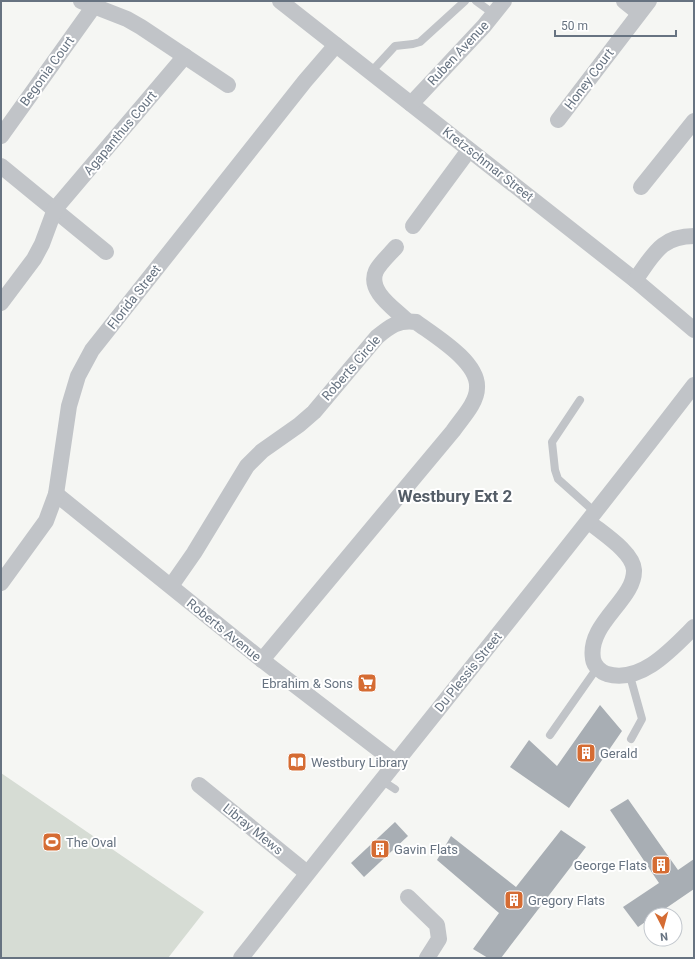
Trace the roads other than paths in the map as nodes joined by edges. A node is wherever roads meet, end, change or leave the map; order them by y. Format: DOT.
graph roads {
  1 [pos="280,1"];
  2 [pos="465,1"];
  3 [pos="476,1"];
  4 [pos="504,1"];
  5 [pos="624,1"];
  6 [pos="87,4"];
  7 [pos="644,7"];
  8 [pos="494,14"];
  9 [pos="336,45"];
  10 [pos="185,56"];
  11 [pos="371,72"];
  12 [pos="228,86"];
  13 [pos="411,104"];
  14 [pos="558,120"];
  15 [pos="694,121"];
  16 [pos="1,136"];
  17 [pos="469,150"];
  18 [pos="1,166"];
  19 [pos="641,187"];
  20 [pos="55,209"];
  21 [pos="413,226"];
  22 [pos="694,236"];
  23 [pos="396,247"];
  24 [pos="106,252"];
  25 [pos="635,280"];
  26 [pos="1,304"];
  27 [pos="406,320"];
  28 [pos="694,330"];
  29 [pos="694,385"];
  30 [pos="580,400"];
  31 [pos="56,494"];
  32 [pos="593,517"];
  33 [pos="1,583"];
  34 [pos="171,586"];
  35 [pos="694,627"];
  36 [pos="262,660"];
  37 [pos="597,668"];
  38 [pos="630,676"];
  39 [pos="550,734"];
  40 [pos="631,739"];
  41 [pos="395,762"];
  42 [pos="381,780"];
  43 [pos="199,784"];
  44 [pos="395,789"];
  45 [pos="307,873"];
  46 [pos="408,897"];
  47 [pos="241,958"];
  48 [pos="428,958"];
  1 -- 9 [label="street, Kretzschmar Street"];
  2 -- 11 [label="lane"];
  3 -- 8 [label="lane"];
  4 -- 8 [label="street, Ruben Avenue"];
  5 -- 7 [label="street"];
  6 -- 10 [label="street, Begonia Court"];
  6 -- 16 [label="street, Begonia Court"];
  7 -- 14 [label="street, Honey Court"];
  8 -- 13 [label="street, Ruben Avenue"];
  9 -- 11 [label="street, Kretzschmar Street"];
  9 -- 31 [label="street, Florida Street"];
  10 -- 12 [label="street, Begonia Court"];
  10 -- 20 [label="street, Agapanthus Court"];
  11 -- 13 [label="street, Kretzschmar Street"];
  13 -- 17 [label="street, Kretzschmar Street"];
  15 -- 19 [label="street"];
  17 -- 21 [label="street"];
  17 -- 25 [label="street, Kretzschmar Street"];
  18 -- 20 [label="street"];
  20 -- 24 [label="street"];
  20 -- 26 [label="street, Agapanthus Court"];
  22 -- 25 [label="street"];
  23 -- 27 [label="street"];
  25 -- 28 [label="street, Kretzschmar Street"];
  27 -- 34 [label="street, Roberts Circle"];
  27 -- 36 [label="street"];
  29 -- 32 [label="street, Du Plessis Street"];
  30 -- 32 [label="lane"];
  31 -- 33 [label="street, Florida Street"];
  31 -- 34 [label="street, Roberts Avenue"];
  32 -- 37 [label="street"];
  32 -- 41 [label="street, Du Plessis Street"];
  34 -- 36 [label="street, Roberts Avenue"];
  35 -- 38 [label="street"];
  36 -- 41 [label="street, Roberts Avenue"];
  37 -- 38 [label="street"];
  37 -- 39 [label="lane"];
  38 -- 40 [label="lane"];
  41 -- 42 [label="street, Du Plessis Street"];
  42 -- 44 [label="lane"];
  42 -- 45 [label="street, Du Plessis Street"];
  43 -- 45 [label="street, Libray Mews"];
  45 -- 47 [label="street, Du Plessis Street"];
  46 -- 48 [label="street"];
}
